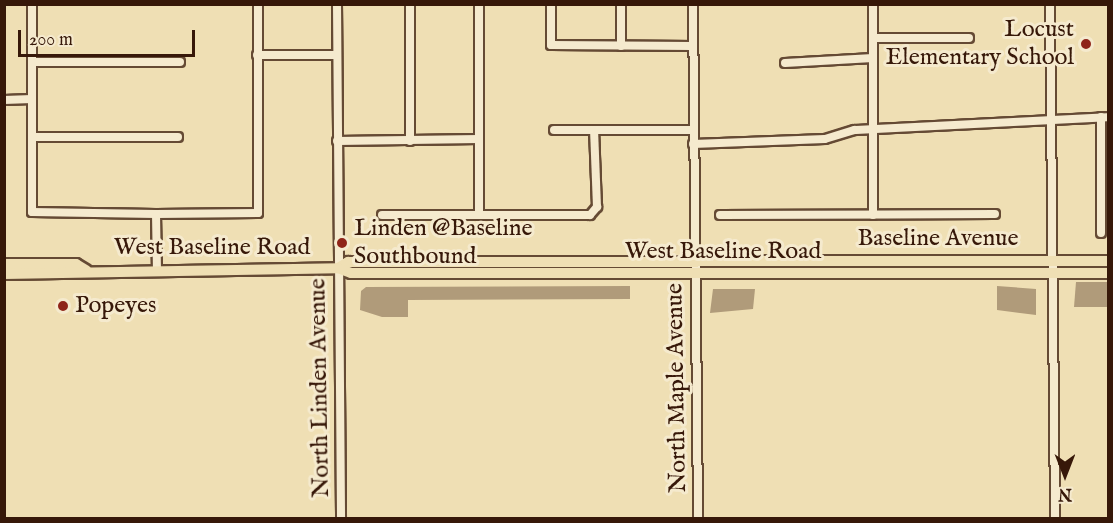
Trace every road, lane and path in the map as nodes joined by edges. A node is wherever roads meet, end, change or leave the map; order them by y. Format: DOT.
graph roads {
  1 [pos="32,4"];
  2 [pos="258,4"];
  3 [pos="337,4"];
  4 [pos="410,4"];
  5 [pos="479,4"];
  6 [pos="550,4"];
  7 [pos="621,4"];
  8 [pos="693,4"];
  9 [pos="873,4"];
  10 [pos="1050,4"];
  11 [pos="873,38"];
  12 [pos="969,38"];
  13 [pos="621,46"];
  14 [pos="693,46"];
  15 [pos="257,55"];
  16 [pos="337,55"];
  17 [pos="873,58"];
  18 [pos="32,62"];
  19 [pos="180,62"];
  20 [pos="785,63"];
  21 [pos="32,99"];
  22 [pos="4,100"];
  23 [pos="1105,117"];
  24 [pos="1050,119"];
  25 [pos="874,129"];
  26 [pos="554,130"];
  27 [pos="594,130"];
  28 [pos="693,130"];
  29 [pos="32,136"];
  30 [pos="178,136"];
  31 [pos="479,139"];
  32 [pos="338,141"];
  33 [pos="410,141"];
  34 [pos="693,144"];
  35 [pos="156,214"];
  36 [pos="478,214"];
  37 [pos="995,214"];
  38 [pos="382,215"];
  39 [pos="720,215"];
  40 [pos="873,215"];
  41 [pos="1101,233"];
  42 [pos="1051,260"];
  43 [pos="695,261"];
  44 [pos="1108,261"];
  45 [pos="4,264"];
  46 [pos="338,268"];
  47 [pos="86,270"];
  48 [pos="157,270"];
  49 [pos="695,273"];
  50 [pos="1051,273"];
  51 [pos="1108,273"];
  52 [pos="4,274"];
  53 [pos="341,519"];
  54 [pos="698,519"];
  55 [pos="1055,519"];
  1 -- 18 [label="street"];
  2 -- 15 [label="street"];
  3 -- 16 [label="street, North Linden Avenue"];
  4 -- 33 [label="street"];
  5 -- 31 [label="street"];
  6 -- 13 [label="street"];
  7 -- 13 [label="street"];
  8 -- 14 [label="street, North Maple Avenue"];
  9 -- 11 [label="street"];
  10 -- 24 [label="street"];
  11 -- 12 [label="street"];
  11 -- 17 [label="street"];
  13 -- 14 [label="street"];
  14 -- 28 [label="street, North Maple Avenue"];
  15 -- 16 [label="street"];
  15 -- 35 [label="street"];
  16 -- 32 [label="street, North Linden Avenue"];
  17 -- 20 [label="street"];
  17 -- 25 [label="street"];
  18 -- 19 [label="street"];
  18 -- 21 [label="street"];
  21 -- 22 [label="street"];
  21 -- 29 [label="street"];
  23 -- 24 [label="street"];
  23 -- 41 [label="street"];
  24 -- 25 [label="street"];
  24 -- 42 [label="street"];
  25 -- 34 [label="street"];
  25 -- 40 [label="street"];
  26 -- 27 [label="street"];
  27 -- 28 [label="street"];
  27 -- 36 [label="street"];
  28 -- 34 [label="street, North Maple Avenue"];
  29 -- 30 [label="street"];
  29 -- 35 [label="street"];
  31 -- 33 [label="street"];
  31 -- 36 [label="street"];
  32 -- 33 [label="street"];
  32 -- 46 [label="street, North Linden Avenue"];
  34 -- 43 [label="street, North Maple Avenue"];
  35 -- 48 [label="street"];
  36 -- 38 [label="street"];
  37 -- 40 [label="street"];
  39 -- 40 [label="street"];
  42 -- 43 [label="main road, Baseline Avenue"];
  42 -- 44 [label="main road, Baseline Avenue"];
  42 -- 50 [label="street"];
  43 -- 46 [label="main road, West Baseline Road"];
  43 -- 49 [label="street, North Maple Avenue"];
  45 -- 47 [label="main road, West Baseline Road"];
  46 -- 48 [label="main road, West Baseline Road"];
  46 -- 49 [label="main road, West Baseline Road"];
  46 -- 53 [label="street, North Linden Avenue"];
  47 -- 48 [label="main road, West Baseline Road"];
  47 -- 52 [label="main road, West Baseline Road"];
  49 -- 50 [label="main road, West Baseline Road"];
  49 -- 54 [label="street, North Maple Avenue"];
  50 -- 51 [label="main road, West Baseline Road"];
  50 -- 55 [label="street"];
}
